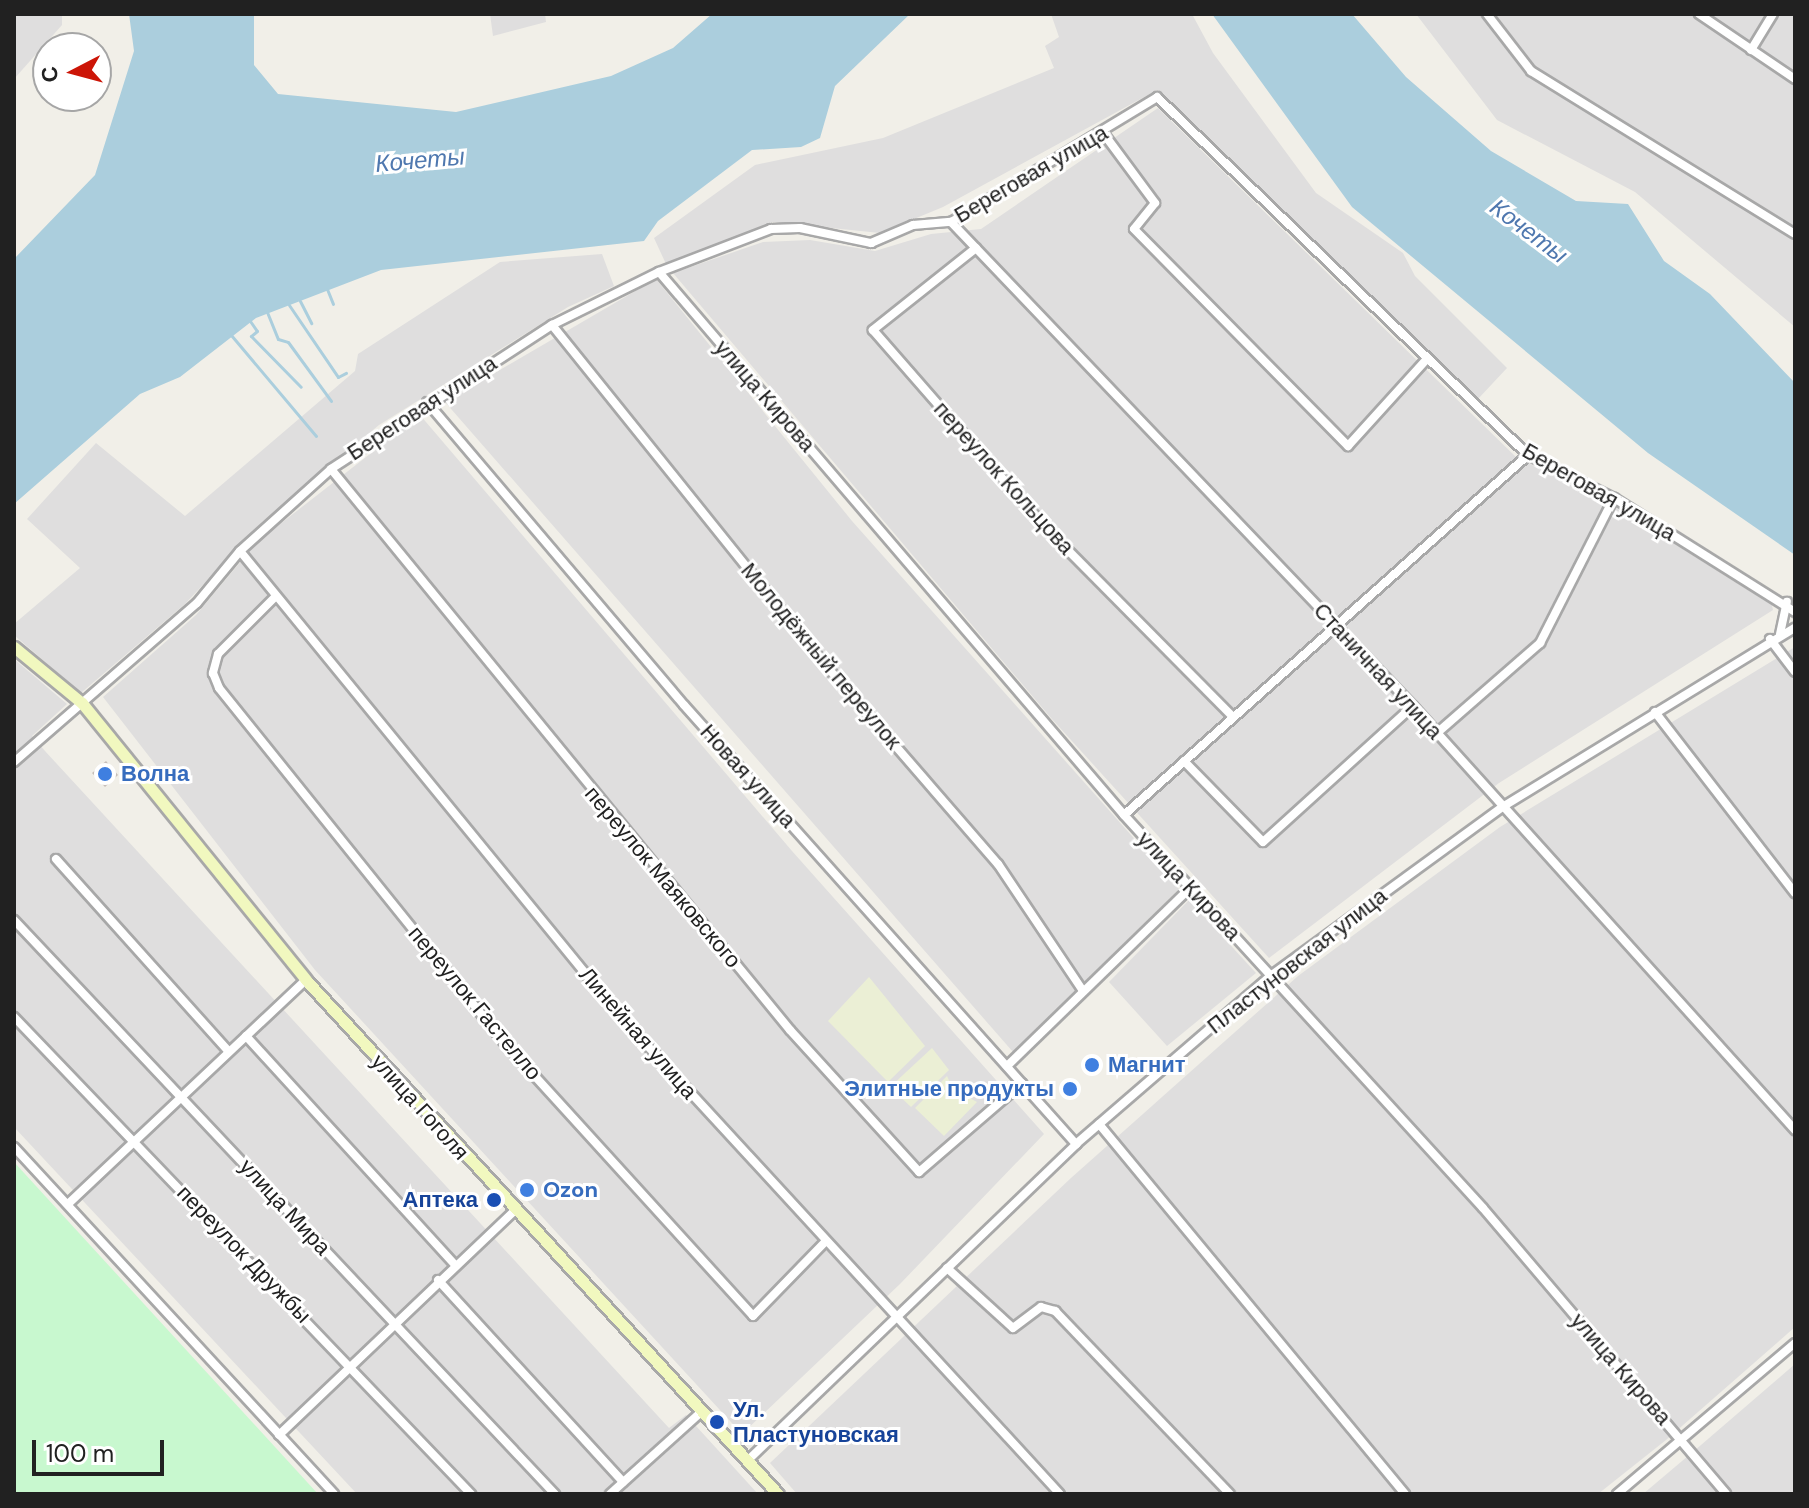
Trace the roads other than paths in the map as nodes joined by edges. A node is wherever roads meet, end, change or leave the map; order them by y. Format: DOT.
graph roads {
  1 [pos="1487,14"];
  2 [pos="1699,14"];
  3 [pos="1773,14"];
  4 [pos="1751,50"];
  5 [pos="1795,79"];
  6 [pos="1104,134"];
  7 [pos="951,222"];
  8 [pos="1795,234"];
  9 [pos="976,248"];
  10 [pos="659,272"];
  11 [pos="552,325"];
  12 [pos="1425,361"];
  13 [pos="427,402"];
  14 [pos="1528,455"];
  15 [pos="331,469"];
  16 [pos="1614,498"];
  17 [pos="240,551"];
  18 [pos="276,596"];
  19 [pos="1792,606"];
  20 [pos="1334,623"];
  21 [pos="1795,628"];
  22 [pos="1775,637"];
  23 [pos="14,647"];
  24 [pos="1795,672"];
  25 [pos="82,703"];
  26 [pos="1413,706"];
  27 [pos="1655,712"];
  28 [pos="1232,716"];
  29 [pos="1437,733"];
  30 [pos="1184,761"];
  31 [pos="14,762"];
  32 [pos="1504,806"];
  33 [pos="1124,815"];
  34 [pos="56,859"];
  35 [pos="1190,888"];
  36 [pos="1795,893"];
  37 [pos="14,920"];
  38 [pos="1272,975"];
  39 [pos="306,980"];
  40 [pos="1083,991"];
  41 [pos="14,1017"];
  42 [pos="246,1036"];
  43 [pos="229,1052"];
  44 [pos="1007,1066"];
  45 [pos="1022,1083"];
  46 [pos="182,1098"];
  47 [pos="1099,1124"];
  48 [pos="1795,1130"];
  49 [pos="135,1140"];
  50 [pos="1076,1144"];
  51 [pos="14,1147"];
  52 [pos="68,1204"];
  53 [pos="514,1211"];
  54 [pos="826,1241"];
  55 [pos="455,1265"];
  56 [pos="947,1268"];
  57 [pos="438,1280"];
  58 [pos="896,1321"];
  59 [pos="393,1322"];
  60 [pos="1795,1343"];
  61 [pos="349,1364"];
  62 [pos="701,1412"];
  63 [pos="279,1435"];
  64 [pos="1683,1442"];
  65 [pos="747,1461"];
  66 [pos="623,1482"];
  67 [pos="334,1494"];
  68 [pos="471,1494"];
  69 [pos="555,1494"];
  70 [pos="610,1494"];
  71 [pos="778,1494"];
  72 [pos="1060,1494"];
  73 [pos="1230,1494"];
  74 [pos="1405,1494"];
  75 [pos="1617,1494"];
  76 [pos="1726,1494"];
  1 -- 8 [label="street"];
  2 -- 4 [label="street"];
  3 -- 4 [label="street"];
  4 -- 5 [label="street"];
  6 -- 7 [label="street, Береговая улица"];
  6 -- 12 [label="street, Береговая улица"];
  6 -- 12 [label="street"];
  7 -- 9 [label="street, Станичная улица"];
  7 -- 10 [label="street, Береговая улица"];
  9 -- 20 [label="street, Станичная улица"];
  9 -- 28 [label="street, переулок Кольцова"];
  10 -- 11 [label="street, Береговая улица"];
  10 -- 33 [label="street, улица Кирова"];
  11 -- 13 [label="street, Береговая улица"];
  11 -- 40 [label="street, Молодёжный переулок"];
  12 -- 14 [label="street, Береговая улица"];
  13 -- 15 [label="street, Береговая улица"];
  13 -- 44 [label="street, Новая улица"];
  14 -- 16 [label="street, Береговая улица"];
  14 -- 20 [label="street"];
  15 -- 17 [label="street, Береговая улица"];
  15 -- 45 [label="street, переулок Маяковского"];
  16 -- 19 [label="street, Береговая улица"];
  16 -- 29 [label="street"];
  17 -- 18 [label="street, Линейная улица"];
  17 -- 25 [label="street, Береговая улица"];
  18 -- 54 [label="street, Линейная улица"];
  18 -- 54 [label="street, переулок Гастелло"];
  19 -- 22 [label="street"];
  20 -- 26 [label="street, Станичная улица"];
  20 -- 28 [label="street"];
  21 -- 22 [label="street, Пластуновская улица"];
  22 -- 24 [label="street"];
  22 -- 27 [label="street, Пластуновская улица"];
  23 -- 25 [label="street, улица Гоголя"];
  25 -- 31 [label="street, Береговая улица"];
  25 -- 39 [label="street, улица Гоголя"];
  26 -- 29 [label="street, Станичная улица"];
  26 -- 30 [label="street"];
  27 -- 32 [label="street, Пластуновская улица"];
  27 -- 36 [label="street"];
  28 -- 30 [label="street"];
  29 -- 32 [label="street, Станичная улица"];
  30 -- 33 [label="street"];
  32 -- 38 [label="street, Пластуновская улица"];
  32 -- 48 [label="street, Станичная улица"];
  33 -- 35 [label="street, улица Кирова"];
  34 -- 43 [label="street"];
  35 -- 38 [label="street, улица Кирова"];
  35 -- 40 [label="street"];
  37 -- 46 [label="street, улица Мира"];
  38 -- 47 [label="street, Пластуновская улица"];
  38 -- 64 [label="street, улица Кирова"];
  39 -- 42 [label="street"];
  39 -- 53 [label="street, улица Гоголя"];
  40 -- 44 [label="street"];
  41 -- 49 [label="street, переулок Дружбы"];
  42 -- 43 [label="street"];
  42 -- 55 [label="street"];
  43 -- 46 [label="street"];
  44 -- 45 [label="street, Новая улица"];
  45 -- 50 [label="street, Новая улица"];
  46 -- 49 [label="street"];
  46 -- 59 [label="street, улица Мира"];
  47 -- 50 [label="street, Пластуновская улица"];
  47 -- 74 [label="street"];
  49 -- 52 [label="street"];
  49 -- 61 [label="street, переулок Дружбы"];
  50 -- 56 [label="street, Пластуновская улица"];
  51 -- 52 [label="street"];
  52 -- 63 [label="street"];
  53 -- 55 [label="street"];
  53 -- 62 [label="street, улица Гоголя"];
  54 -- 58 [label="street, Линейная улица"];
  55 -- 57 [label="street"];
  56 -- 58 [label="street, Пластуновская улица"];
  56 -- 73 [label="street"];
  57 -- 59 [label="street"];
  57 -- 66 [label="street"];
  58 -- 65 [label="street, Пластуновская улица"];
  58 -- 72 [label="street, Линейная улица"];
  59 -- 61 [label="street"];
  59 -- 69 [label="street, улица Мира"];
  60 -- 64 [label="street"];
  61 -- 63 [label="street"];
  61 -- 68 [label="street, переулок Дружбы"];
  62 -- 65 [label="street, улица Гоголя"];
  62 -- 66 [label="street"];
  63 -- 67 [label="street"];
  64 -- 75 [label="street"];
  64 -- 76 [label="street, улица Кирова"];
  65 -- 71 [label="street, улица Гоголя"];
  66 -- 70 [label="street"];
}
